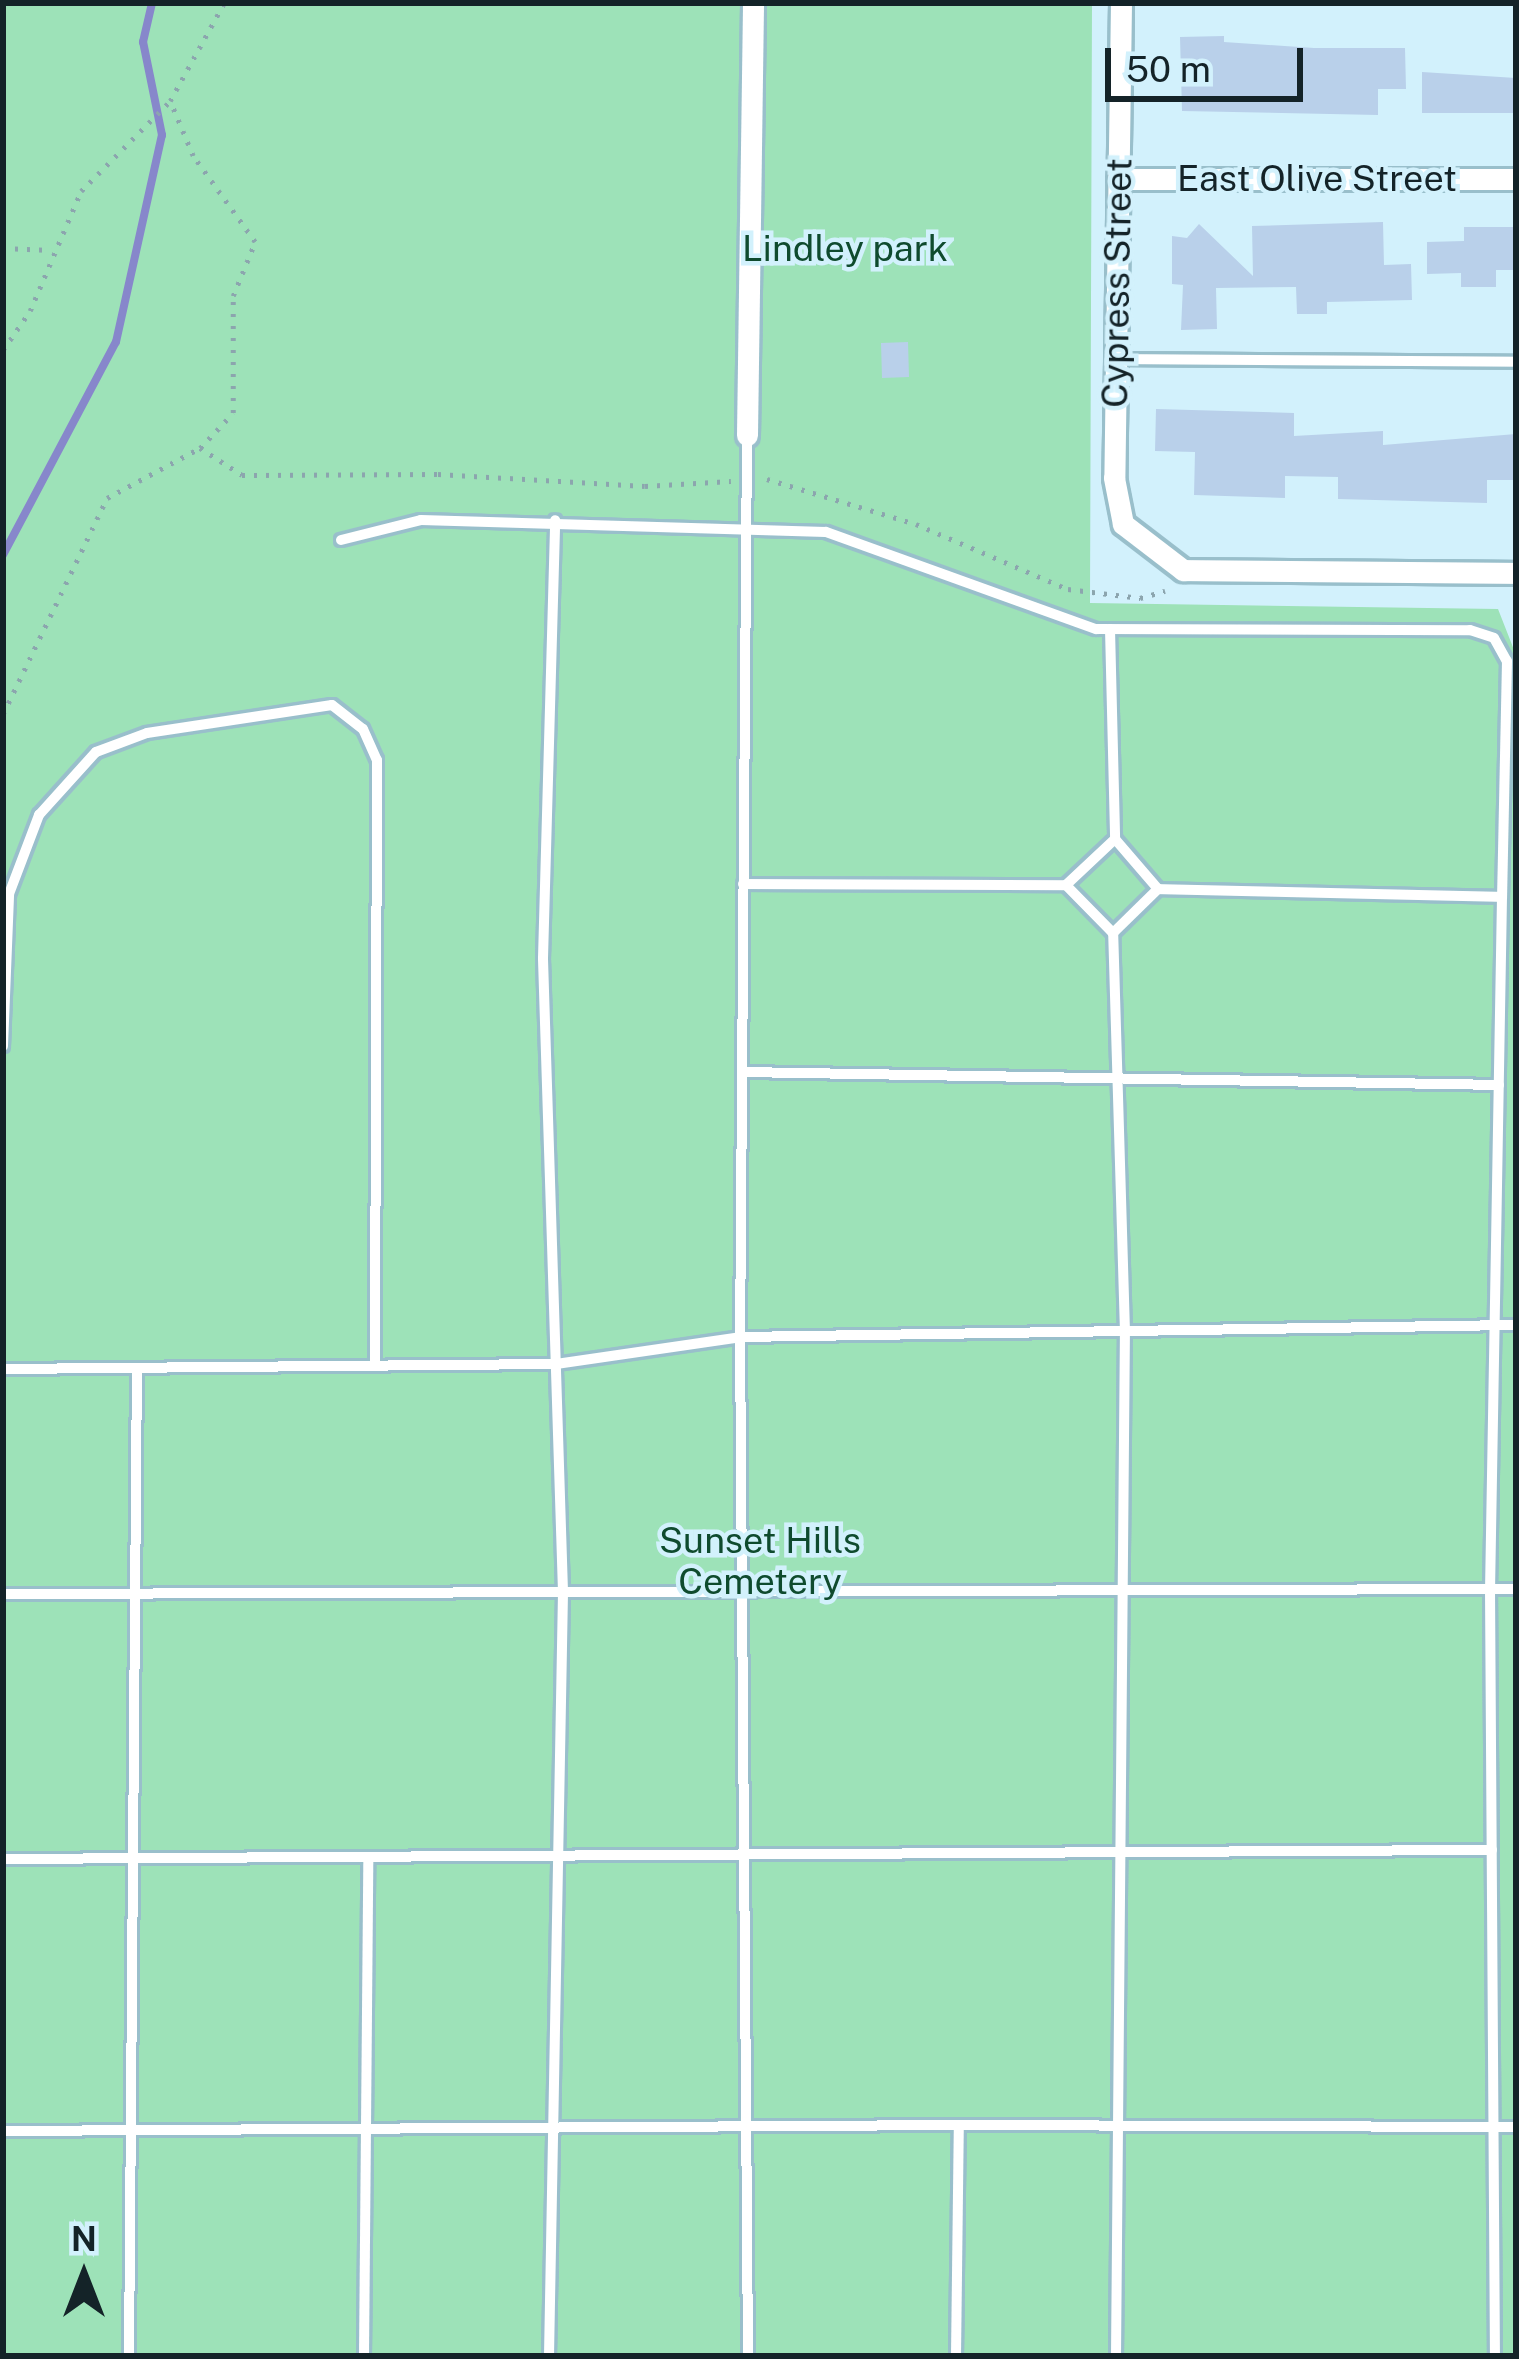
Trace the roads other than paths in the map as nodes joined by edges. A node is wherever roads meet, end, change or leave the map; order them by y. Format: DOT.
graph roads {
  1 [pos="753,3"];
  2 [pos="1121,3"];
  3 [pos="1118,178"];
  4 [pos="1516,178"];
  5 [pos="1114,359"];
  6 [pos="1516,362"];
  7 [pos="747,435"];
  8 [pos="555,520"];
  9 [pos="746,527"];
  10 [pos="341,540"];
  11 [pos="1516,574"];
  12 [pos="1110,629"];
  13 [pos="1115,839"];
  14 [pos="743,884"];
  15 [pos="1066,885"];
  16 [pos="1158,889"];
  17 [pos="1502,897"];
  18 [pos="1113,933"];
  19 [pos="3,1046"];
  20 [pos="742,1072"];
  21 [pos="1118,1084"];
  22 [pos="1499,1085"];
  23 [pos="1495,1325"];
  24 [pos="1516,1325"];
  25 [pos="1125,1331"];
  26 [pos="740,1337"];
  27 [pos="556,1364"];
  28 [pos="375,1366"];
  29 [pos="137,1368"];
  30 [pos="3,1369"];
  31 [pos="1490,1588"];
  32 [pos="1121,1589"];
  33 [pos="1516,1589"];
  34 [pos="563,1592"];
  35 [pos="741,1593"];
  36 [pos="3,1594"];
  37 [pos="135,1594"];
  38 [pos="1492,1850"];
  39 [pos="1118,1852"];
  40 [pos="744,1855"];
  41 [pos="558,1856"];
  42 [pos="368,1857"];
  43 [pos="133,1858"];
  44 [pos="3,1859"];
  45 [pos="746,2121"];
  46 [pos="553,2124"];
  47 [pos="366,2126"];
  48 [pos="958,2126"];
  49 [pos="1115,2126"];
  50 [pos="1495,2127"];
  51 [pos="1516,2127"];
  52 [pos="131,2129"];
  53 [pos="3,2131"];
  54 [pos="129,2356"];
  55 [pos="364,2356"];
  56 [pos="548,2356"];
  57 [pos="748,2356"];
  58 [pos="956,2356"];
  59 [pos="1116,2356"];
  60 [pos="1495,2356"];
  1 -- 7 [label="street"];
  2 -- 3 [label="street, Cypress Street"];
  3 -- 4 [label="street, East Olive Street"];
  3 -- 5 [label="street, Cypress Street"];
  5 -- 6 [label="lane"];
  5 -- 11 [label="street, Cypress Street"];
  7 -- 9 [label="lane"];
  8 -- 9 [label="lane"];
  8 -- 10 [label="lane"];
  8 -- 27 [label="lane"];
  9 -- 12 [label="lane"];
  9 -- 14 [label="lane"];
  12 -- 13 [label="lane"];
  12 -- 17 [label="lane"];
  13 -- 15 [label="lane"];
  13 -- 16 [label="lane"];
  14 -- 15 [label="lane"];
  14 -- 20 [label="lane"];
  15 -- 18 [label="lane"];
  16 -- 17 [label="lane"];
  16 -- 18 [label="lane"];
  17 -- 22 [label="lane"];
  18 -- 21 [label="lane"];
  19 -- 28 [label="lane"];
  20 -- 21 [label="lane"];
  20 -- 26 [label="lane"];
  21 -- 22 [label="lane"];
  21 -- 25 [label="lane"];
  22 -- 23 [label="lane"];
  23 -- 24 [label="lane"];
  23 -- 25 [label="lane"];
  23 -- 31 [label="lane"];
  25 -- 26 [label="lane"];
  25 -- 32 [label="lane"];
  26 -- 27 [label="lane"];
  26 -- 35 [label="lane"];
  27 -- 28 [label="lane"];
  27 -- 34 [label="lane"];
  28 -- 29 [label="lane"];
  29 -- 30 [label="lane"];
  29 -- 37 [label="lane"];
  31 -- 32 [label="lane"];
  31 -- 33 [label="lane"];
  31 -- 38 [label="lane"];
  32 -- 35 [label="lane"];
  32 -- 39 [label="lane"];
  34 -- 35 [label="lane"];
  34 -- 37 [label="lane"];
  34 -- 41 [label="lane"];
  35 -- 40 [label="lane"];
  36 -- 37 [label="lane"];
  37 -- 43 [label="lane"];
  38 -- 39 [label="lane"];
  38 -- 50 [label="lane"];
  39 -- 40 [label="lane"];
  39 -- 49 [label="lane"];
  40 -- 41 [label="lane"];
  40 -- 45 [label="lane"];
  41 -- 42 [label="lane"];
  41 -- 46 [label="lane"];
  42 -- 43 [label="lane"];
  42 -- 47 [label="lane"];
  43 -- 44 [label="lane"];
  43 -- 52 [label="lane"];
  45 -- 46 [label="lane"];
  45 -- 48 [label="lane"];
  45 -- 57 [label="lane"];
  46 -- 47 [label="lane"];
  46 -- 56 [label="lane"];
  47 -- 52 [label="lane"];
  47 -- 55 [label="lane"];
  48 -- 49 [label="lane"];
  48 -- 58 [label="lane"];
  49 -- 50 [label="lane"];
  49 -- 59 [label="lane"];
  50 -- 51 [label="lane"];
  50 -- 60 [label="lane"];
  52 -- 53 [label="lane"];
  52 -- 54 [label="lane"];
}
